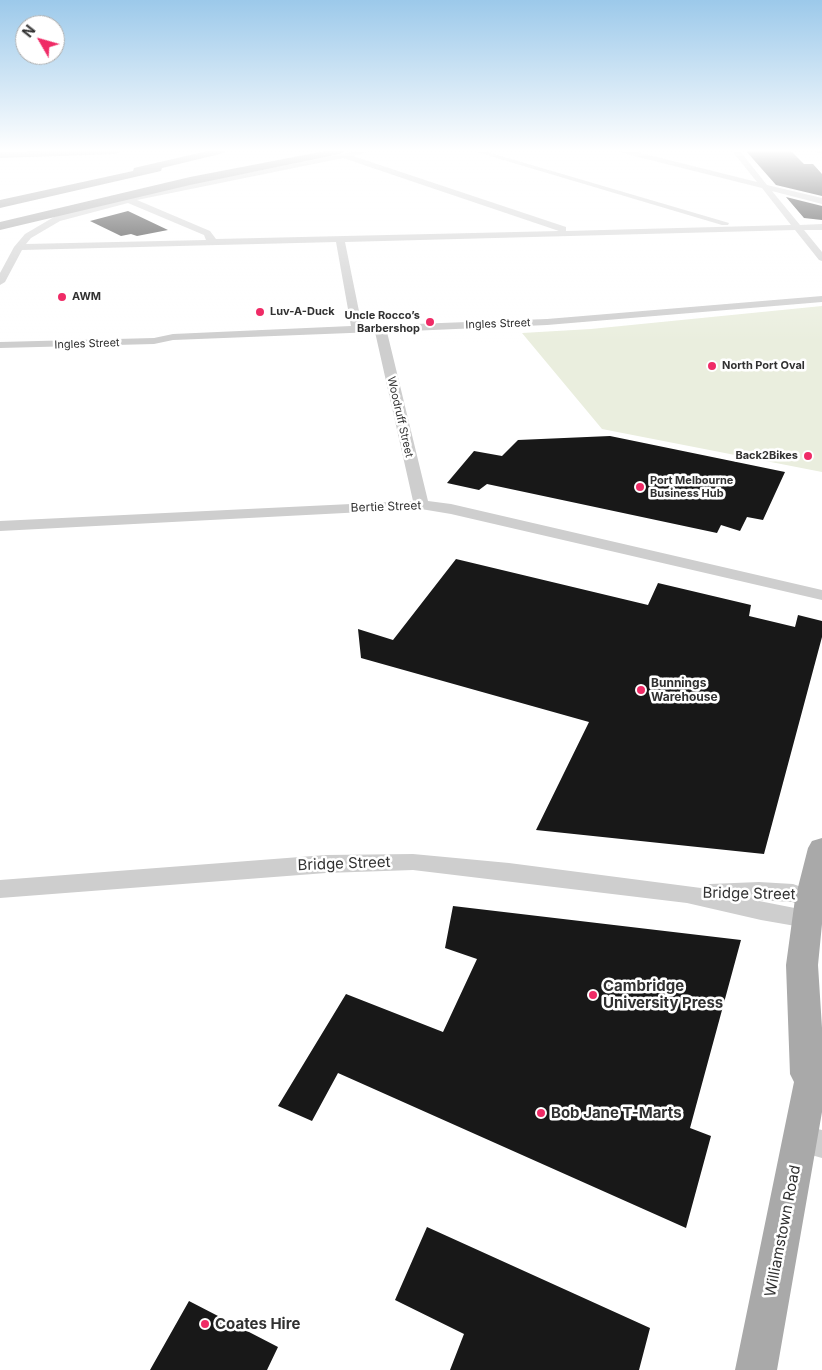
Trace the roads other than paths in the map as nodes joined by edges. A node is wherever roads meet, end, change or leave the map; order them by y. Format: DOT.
graph roads {
  1 [pos="22,215"];
  2 [pos="43,215"];
  3 [pos="44,215"];
  4 [pos="69,215"];
  5 [pos="170,215"];
  6 [pos="528,215"];
  7 [pos="698,215"];
  8 [pos="788,215"];
  9 [pos="0,219"];
  10 [pos="0,225"];
  11 [pos="798,227"];
  12 [pos="822,227"];
  13 [pos="743,228"];
  14 [pos="567,233"];
  15 [pos="340,239"];
  16 [pos="212,241"];
  17 [pos="20,247"];
  18 [pos="822,258"];
  19 [pos="0,282"];
  20 [pos="822,298"];
  21 [pos="380,328"];
  22 [pos="357,329"];
  23 [pos="174,337"];
  24 [pos="0,339"];
  25 [pos="85,340"];
  26 [pos="0,345"];
  27 [pos="421,505"];
  28 [pos="0,526"];
  29 [pos="822,595"];
  30 [pos="822,848"];
  31 [pos="0,889"];
  32 [pos="687,894"];
  33 [pos="815,911"];
  34 [pos="822,1043"];
  35 [pos="812,1120"];
  36 [pos="756,1370"];
  1 -- 9 [label="highway"];
  2 -- 10 [label="highway"];
  3 -- 10 [label="highway"];
  4 -- 17 [label="street"];
  5 -- 16 [label="street"];
  6 -- 14 [label="street"];
  7 -- 13 [label="street"];
  8 -- 11 [label="street"];
  11 -- 12 [label="street"];
  11 -- 13 [label="street"];
  11 -- 18 [label="street"];
  13 -- 14 [label="street"];
  14 -- 15 [label="street"];
  15 -- 16 [label="street"];
  15 -- 22 [label="street"];
  16 -- 17 [label="street"];
  17 -- 19 [label="street"];
  20 -- 21 [label="street, Ingles Street"];
  21 -- 22 [label="street, Ingles Street"];
  21 -- 27 [label="street, Woodruff Street"];
  22 -- 23 [label="street, Ingles Street"];
  23 -- 25 [label="street, Ingles Street"];
  24 -- 25 [label="street, Ingles Street"];
  25 -- 26 [label="street, Ingles Street"];
  27 -- 28 [label="street, Bertie Street"];
  27 -- 29 [label="street, Bertie Street"];
  30 -- 33 [label="main road, Williamstown Road"];
  31 -- 32 [label="street, Bridge Street"];
  32 -- 33 [label="street, Bridge Street"];
  33 -- 35 [label="main road, Williamstown Road"];
  34 -- 35 [label="main road, Williamstown Road"];
  35 -- 36 [label="main road, Williamstown Road"];
}
